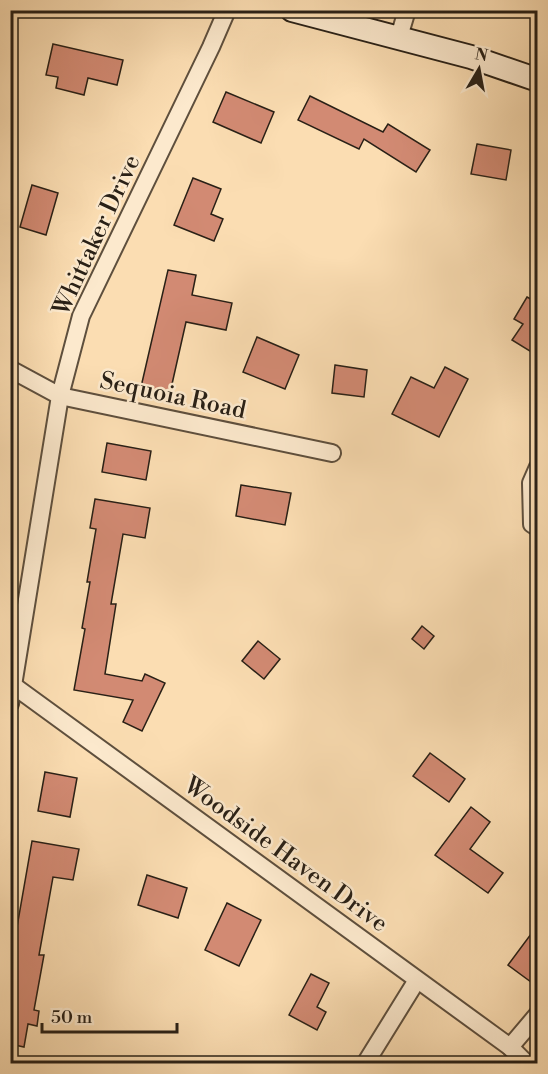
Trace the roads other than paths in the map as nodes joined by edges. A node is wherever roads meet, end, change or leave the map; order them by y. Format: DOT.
graph roads {
  1 [pos="227,10"];
  2 [pos="292,10"];
  3 [pos="407,10"];
  4 [pos="399,37"];
  5 [pos="537,80"];
  6 [pos="10,369"];
  7 [pos="60,396"];
  8 [pos="332,453"];
  9 [pos="537,467"];
  10 [pos="537,528"];
  11 [pos="14,686"];
  12 [pos="10,704"];
  13 [pos="417,980"];
  14 [pos="537,1014"];
  15 [pos="510,1047"];
  16 [pos="365,1064"];
  17 [pos="527,1064"];
  1 -- 7 [label="street, Whittaker Drive"];
  2 -- 4 [label="main road"];
  3 -- 4 [label="street"];
  4 -- 5 [label="main road"];
  6 -- 7 [label="street, Sequoia Road"];
  7 -- 8 [label="street, Sequoia Road"];
  7 -- 11 [label="street, Whittaker Drive"];
  9 -- 10 [label="street"];
  11 -- 12 [label="street, Whittaker Drive"];
  11 -- 13 [label="street, Woodside Haven Drive"];
  13 -- 15 [label="street, Woodside Haven Drive"];
  13 -- 16 [label="street"];
  14 -- 15 [label="street"];
  15 -- 17 [label="street, Woodside Haven Drive"];
}
